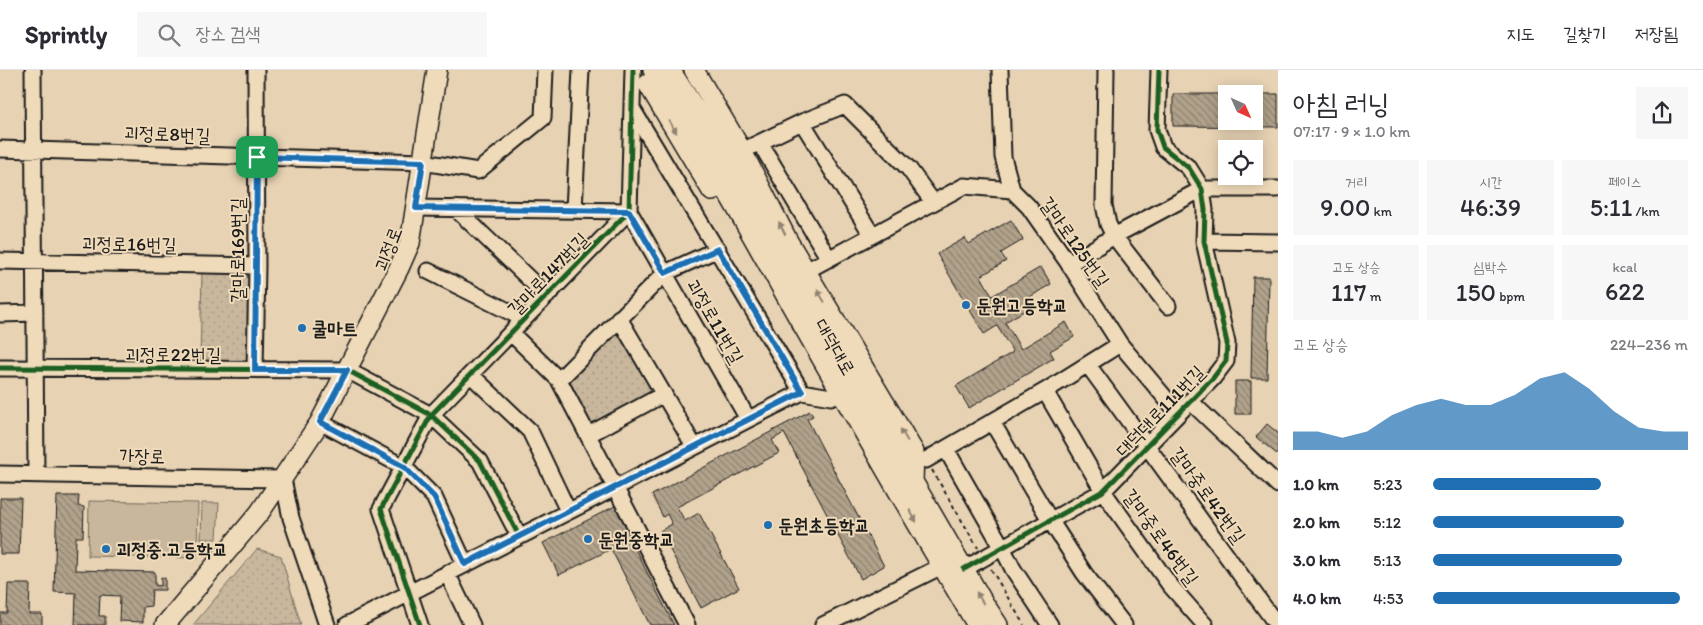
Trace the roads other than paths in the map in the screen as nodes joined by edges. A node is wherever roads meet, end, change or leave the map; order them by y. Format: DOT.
graph roads {
  1 [pos="33,70"];
  2 [pos="256,70"];
  3 [pos="437,70"];
  4 [pos="545,70"];
  5 [pos="581,70"];
  6 [pos="633,70"];
  7 [pos="640,70"];
  8 [pos="653,70"];
  9 [pos="670,70"];
  10 [pos="694,70"];
  11 [pos="1000,70"];
  12 [pos="1106,70"];
  13 [pos="1159,70"];
  14 [pos="633,110"];
  15 [pos="802,122"];
  16 [pos="760,143"];
  17 [pos="0,149"];
  18 [pos="32,150"];
  19 [pos="257,157"];
  20 [pos="728,161"];
  21 [pos="423,162"];
  22 [pos="1202,189"];
  23 [pos="1278,189"];
  24 [pos="1012,190"];
  25 [pos="933,202"];
  26 [pos="416,208"];
  27 [pos="455,208"];
  28 [pos="574,210"];
  29 [pos="629,211"];
  30 [pos="872,235"];
  31 [pos="1114,236"];
  32 [pos="1204,241"];
  33 [pos="1278,242"];
  34 [pos="718,249"];
  35 [pos="829,258"];
  36 [pos="0,261"];
  37 [pos="34,262"];
  38 [pos="1069,264"];
  39 [pos="257,266"];
  40 [pos="428,271"];
  41 [pos="806,271"];
  42 [pos="665,273"];
  43 [pos="547,296"];
  44 [pos="1168,306"];
  45 [pos="0,314"];
  46 [pos="35,314"];
  47 [pos="619,318"];
  48 [pos="524,319"];
  49 [pos="511,334"];
  50 [pos="1120,344"];
  51 [pos="841,357"];
  52 [pos="1088,365"];
  53 [pos="0,368"];
  54 [pos="35,368"];
  55 [pos="255,370"];
  56 [pos="347,370"];
  57 [pos="471,375"];
  58 [pos="559,380"];
  59 [pos="876,386"];
  60 [pos="1045,391"];
  61 [pos="802,392"];
  62 [pos="664,394"];
  63 [pos="831,397"];
  64 [pos="1190,401"];
  65 [pos="1178,413"];
  66 [pos="431,416"];
  67 [pos="748,419"];
  68 [pos="320,422"];
  69 [pos="992,422"];
  70 [pos="588,435"];
  71 [pos="1147,445"];
  72 [pos="694,446"];
  73 [pos="946,449"];
  74 [pos="926,460"];
  75 [pos="404,467"];
  76 [pos="0,474"];
  77 [pos="36,474"];
  78 [pos="282,479"];
  79 [pos="905,485"];
  80 [pos="1278,485"];
  81 [pos="615,487"];
  82 [pos="1103,491"];
  83 [pos="568,511"];
  84 [pos="1050,520"];
  85 [pos="519,536"];
  86 [pos="1002,546"];
  87 [pos="465,564"];
  88 [pos="942,566"];
  89 [pos="964,569"];
  90 [pos="447,573"];
  91 [pos="409,592"];
  92 [pos="165,625"];
  93 [pos="327,625"];
  94 [pos="347,625"];
  95 [pos="420,625"];
  96 [pos="472,625"];
  97 [pos="687,625"];
  98 [pos="823,625"];
  99 [pos="977,625"];
  100 [pos="998,625"];
  101 [pos="1050,625"];
  102 [pos="1124,625"];
  103 [pos="1205,625"];
  104 [pos="1277,625"];
  1 -- 18 [label="street"];
  2 -- 19 [label="street, 갈마로169번길"];
  3 -- 21 [label="main road, 괴정로"];
  4 -- 21 [label="street, 괴정로8번길"];
  5 -- 28 [label="street"];
  6 -- 14 [label="street"];
  7 -- 63 [label="main road, one-way"];
  8 -- 20 [label="main road, 대덕대로"];
  9 -- 20 [label="main road, 대덕대로"];
  10 -- 20 [label="main road"];
  11 -- 24 [label="street, 갈마로125번길"];
  12 -- 31 [label="street"];
  13 -- 22 [label="street"];
  14 -- 29 [label="street"];
  14 -- 34 [label="street"];
  15 -- 16 [label="street"];
  15 -- 25 [label="street"];
  15 -- 30 [label="street"];
  16 -- 20 [label="street"];
  16 -- 35 [label="street"];
  17 -- 18 [label="street, 괴정로8번길"];
  18 -- 19 [label="street, 괴정로8번길"];
  18 -- 37 [label="street"];
  19 -- 21 [label="street, 괴정로8번길"];
  19 -- 39 [label="street, 갈마로169번길"];
  41 -- 20 [label="main road, one-way"];
  20 -- 51 [label="main road, 대덕대로"];
  20 -- 79 [label="main road, 대덕대로"];
  21 -- 26 [label="main road, 괴정로"];
  22 -- 23 [label="street"];
  22 -- 31 [label="street"];
  22 -- 32 [label="street, 대덕대로111번길"];
  24 -- 25 [label="street"];
  24 -- 38 [label="street, 갈마로125번길"];
  25 -- 30 [label="street"];
  26 -- 27 [label="street"];
  26 -- 56 [label="main road, 괴정로"];
  27 -- 28 [label="street"];
  27 -- 43 [label="street"];
  28 -- 29 [label="street"];
  29 -- 42 [label="street, 괴정로11번길"];
  29 -- 43 [label="street, 갈마로147번길"];
  30 -- 35 [label="street"];
  31 -- 38 [label="street"];
  31 -- 44 [label="street"];
  32 -- 33 [label="street"];
  32 -- 64 [label="street, 대덕대로111번길"];
  34 -- 42 [label="street"];
  34 -- 61 [label="street"];
  35 -- 41 [label="street"];
  36 -- 37 [label="street, 괴정로16번길"];
  37 -- 39 [label="street, 괴정로16번길"];
  37 -- 46 [label="street"];
  38 -- 50 [label="street, 갈마로125번길"];
  39 -- 55 [label="street, 갈마로169번길"];
  40 -- 48 [label="street"];
  59 -- 41 [label="main road, one-way"];
  42 -- 47 [label="street"];
  42 -- 67 [label="street, 괴정로11번길"];
  43 -- 48 [label="street, 갈마로147번길"];
  45 -- 46 [label="street"];
  46 -- 54 [label="street"];
  47 -- 58 [label="street"];
  47 -- 62 [label="street"];
  48 -- 49 [label="street, 갈마로147번길"];
  49 -- 57 [label="street, 갈마로147번길"];
  49 -- 58 [label="street, 갈마로147번길"];
  50 -- 52 [label="street"];
  50 -- 65 [label="street, 갈마로125번길"];
  51 -- 59 [label="main road"];
  51 -- 79 [label="main road, 대덕대로"];
  52 -- 60 [label="street"];
  52 -- 71 [label="street, 갈마중로42번길"];
  53 -- 54 [label="street, 괴정로22번길"];
  54 -- 55 [label="street, 괴정로22번길"];
  54 -- 77 [label="street"];
  55 -- 56 [label="street, 괴정로22번길"];
  56 -- 66 [label="street"];
  56 -- 68 [label="main road, 괴정로"];
  57 -- 66 [label="street, 갈마로147번길"];
  57 -- 83 [label="street"];
  58 -- 70 [label="street, 갈마로147번길"];
  79 -- 59 [label="main road, one-way"];
  60 -- 69 [label="street"];
  60 -- 82 [label="street, 갈마중로46번길"];
  61 -- 63 [label="street"];
  61 -- 67 [label="street"];
  62 -- 70 [label="street"];
  62 -- 72 [label="street"];
  63 -- 79 [label="main road"];
  64 -- 65 [label="street, 대덕대로111번길"];
  64 -- 80 [label="street"];
  65 -- 71 [label="street, 대덕대로111번길"];
  66 -- 75 [label="street, 갈마로147번길"];
  66 -- 85 [label="street"];
  67 -- 72 [label="street"];
  68 -- 75 [label="street"];
  68 -- 78 [label="main road, 괴정로"];
  69 -- 73 [label="street"];
  69 -- 84 [label="street"];
  70 -- 81 [label="street, 갈마로147번길"];
  71 -- 82 [label="street, 대덕대로111번길"];
  71 -- 104 [label="street, 갈마중로42번길"];
  72 -- 81 [label="street"];
  73 -- 74 [label="street"];
  73 -- 86 [label="street"];
  75 -- 87 [label="street"];
  75 -- 91 [label="street, 갈마로147번길"];
  76 -- 77 [label="street, 가장로"];
  77 -- 78 [label="street, 가장로"];
  78 -- 92 [label="main road, 괴정로"];
  78 -- 93 [label="street"];
  79 -- 88 [label="main road, 대덕대로, one-way"];
  79 -- 89 [label="main road, 대덕대로"];
  81 -- 83 [label="street"];
  81 -- 97 [label="street, 갈마로147번길"];
  82 -- 84 [label="street, 대덕대로111번길"];
  82 -- 103 [label="street, 갈마중로46번길"];
  83 -- 85 [label="street"];
  84 -- 86 [label="street, 대덕대로111번길"];
  84 -- 102 [label="street"];
  85 -- 87 [label="street"];
  86 -- 89 [label="street, 대덕대로111번길"];
  86 -- 101 [label="street"];
  87 -- 90 [label="street"];
  88 -- 98 [label="street"];
  88 -- 99 [label="main road, 대덕대로"];
  100 -- 89 [label="main road, 대덕대로, one-way"];
  90 -- 91 [label="street"];
  90 -- 96 [label="street"];
  91 -- 94 [label="street"];
  91 -- 95 [label="street, 갈마로147번길"];
}
